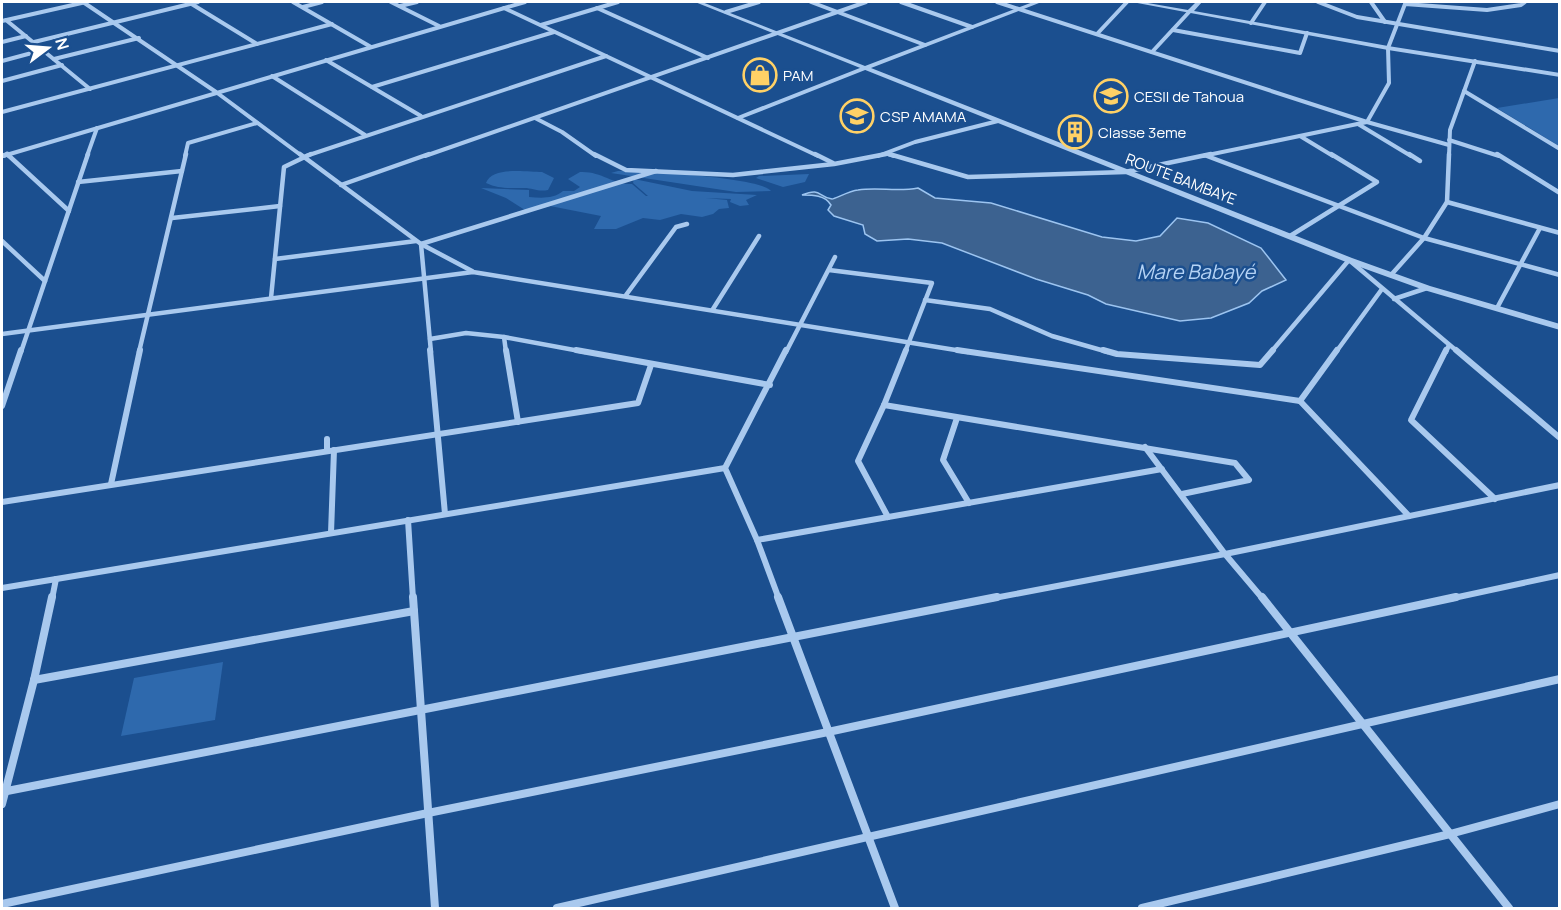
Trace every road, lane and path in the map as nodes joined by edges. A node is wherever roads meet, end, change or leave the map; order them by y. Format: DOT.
graph roads {
  1 [pos="84,2"];
  2 [pos="198,2"];
  3 [pos="293,2"];
  4 [pos="322,2"];
  5 [pos="391,2"];
  6 [pos="417,2"];
  7 [pos="525,2"];
  8 [pos="618,2"];
  9 [pos="698,2"];
  10 [pos="759,2"];
  11 [pos="811,2"];
  12 [pos="866,2"];
  13 [pos="901,2"];
  14 [pos="997,2"];
  15 [pos="1038,2"];
  16 [pos="1127,2"];
  17 [pos="1135,2"];
  18 [pos="1198,2"];
  19 [pos="1265,2"];
  20 [pos="1318,2"];
  21 [pos="1371,2"];
  22 [pos="1525,2"];
  23 [pos="190,3"];
  24 [pos="400,6"];
  25 [pos="303,7"];
  26 [pos="504,8"];
  27 [pos="597,8"];
  28 [pos="1018,9"];
  29 [pos="1190,11"];
  30 [pos="726,12"];
  31 [pos="838,12"];
  32 [pos="4,20"];
  33 [pos="116,22"];
  34 [pos="1385,22"];
  35 [pos="1251,23"];
  36 [pos="1397,23"];
  37 [pos="332,24"];
  38 [pos="540,25"];
  39 [pos="440,27"];
  40 [pos="972,27"];
  41 [pos="1173,30"];
  42 [pos="555,32"];
  43 [pos="778,33"];
  44 [pos="1307,33"];
  45 [pos="1097,34"];
  46 [pos="26,36"];
  47 [pos="139,38"];
  48 [pos="2,42"];
  49 [pos="34,42"];
  50 [pos="257,44"];
  51 [pos="925,45"];
  52 [pos="371,47"];
  53 [pos="1388,48"];
  54 [pos="43,50"];
  55 [pos="1560,51"];
  56 [pos="1152,52"];
  57 [pos="606,56"];
  58 [pos="708,58"];
  59 [pos="54,59"];
  60 [pos="326,60"];
  61 [pos="2,61"];
  62 [pos="1475,61"];
  63 [pos="62,65"];
  64 [pos="178,65"];
  65 [pos="865,68"];
  66 [pos="1560,75"];
  67 [pos="272,76"];
  68 [pos="651,77"];
  69 [pos="2,81"];
  70 [pos="372,87"];
  71 [pos="90,89"];
  72 [pos="1464,91"];
  73 [pos="216,92"];
  74 [pos="2,112"];
  75 [pos="421,116"];
  76 [pos="535,118"];
  77 [pos="738,118"];
  78 [pos="998,121"];
  79 [pos="1367,122"];
  80 [pos="257,123"];
  81 [pos="1358,124"];
  82 [pos="97,128"];
  83 [pos="365,135"];
  84 [pos="1300,136"];
  85 [pos="1449,143"];
  86 [pos="1560,149"];
  87 [pos="888,154"];
  88 [pos="4,155"];
  89 [pos="1207,155"];
  90 [pos="303,157"];
  91 [pos="1420,161"];
  92 [pos="834,164"];
  93 [pos="182,171"];
  94 [pos="656,171"];
  95 [pos="1125,172"];
  96 [pos="78,182"];
  97 [pos="341,185"];
  98 [pos="1560,193"];
  99 [pos="1447,202"];
  100 [pos="1339,205"];
  101 [pos="280,206"];
  102 [pos="69,211"];
  103 [pos="172,218"];
  104 [pos="687,224"];
  105 [pos="1540,228"];
  106 [pos="1560,233"];
  107 [pos="759,236"];
  108 [pos="1290,236"];
  109 [pos="1424,238"];
  110 [pos="2,241"];
  111 [pos="419,243"];
  112 [pos="836,257"];
  113 [pos="275,259"];
  114 [pos="1349,260"];
  115 [pos="1520,265"];
  116 [pos="829,270"];
  117 [pos="473,272"];
  118 [pos="1391,275"];
  119 [pos="1560,276"];
  120 [pos="423,278"];
  121 [pos="45,281"];
  122 [pos="1427,288"];
  123 [pos="1382,289"];
  124 [pos="626,295"];
  125 [pos="271,298"];
  126 [pos="1394,299"];
  127 [pos="925,300"];
  128 [pos="1497,308"];
  129 [pos="713,309"];
  130 [pos="147,315"];
  131 [pos="801,324"];
  132 [pos="1560,327"];
  133 [pos="27,331"];
  134 [pos="2,334"];
  135 [pos="504,337"];
  136 [pos="430,339"];
  137 [pos="909,342"];
  138 [pos="1449,345"];
  139 [pos="651,365"];
  140 [pos="770,385"];
  141 [pos="1300,401"];
  142 [pos="884,405"];
  143 [pos="2,406"];
  144 [pos="957,418"];
  145 [pos="519,422"];
  146 [pos="437,435"];
  147 [pos="1560,438"];
  148 [pos="327,439"];
  149 [pos="1145,447"];
  150 [pos="330,450"];
  151 [pos="725,468"];
  152 [pos="1162,469"];
  153 [pos="111,484"];
  154 [pos="1560,486"];
  155 [pos="1182,494"];
  156 [pos="1495,499"];
  157 [pos="2,502"];
  158 [pos="969,503"];
  159 [pos="445,514"];
  160 [pos="1409,516"];
  161 [pos="888,517"];
  162 [pos="408,520"];
  163 [pos="331,533"];
  164 [pos="757,540"];
  165 [pos="1225,554"];
  166 [pos="1560,575"];
  167 [pos="56,579"];
  168 [pos="2,588"];
  169 [pos="414,611"];
  170 [pos="1292,632"];
  171 [pos="793,636"];
  172 [pos="1560,679"];
  173 [pos="34,680"];
  174 [pos="421,709"];
  175 [pos="1366,725"];
  176 [pos="828,732"];
  177 [pos="3,791"];
  178 [pos="2,804"];
  179 [pos="1560,804"];
  180 [pos="428,813"];
  181 [pos="1450,834"];
  182 [pos="868,837"];
  183 [pos="2,904"];
  184 [pos="435,909"];
  185 [pos="557,909"];
  186 [pos="895,909"];
  187 [pos="1142,909"];
  188 [pos="1509,909"];
  1 -- 32 [label="street"];
  1 -- 33 [label="street"];
  2 -- 23 [label="street"];
  3 -- 25 [label="street"];
  4 -- 25 [label="street"];
  5 -- 24 [label="street"];
  6 -- 24 [label="street"];
  7 -- 26 [label="street"];
  8 -- 27 [label="street"];
  9 -- 30 [label="street, ROUTE BAMBAYE"];
  10 -- 30 [label="street"];
  11 -- 31 [label="street"];
  12 -- 31 [label="street"];
  13 -- 40 [label="street"];
  14 -- 28 [label="street"];
  15 -- 28 [label="street"];
  16 -- 45 [label="street"];
  17 -- 29 [label="street"];
  18 -- 29 [label="street"];
  19 -- 35 [label="street"];
  20 -- 34 [label="street"];
  21 -- 34 [label="street"];
  22 -- 36 [label="street"];
  23 -- 33 [label="street"];
  23 -- 50 [label="street"];
  24 -- 39 [label="street"];
  25 -- 37 [label="street"];
  26 -- 38 [label="street"];
  26 -- 39 [label="street"];
  27 -- 38 [label="street"];
  27 -- 58 [label="street"];
  28 -- 40 [label="street"];
  28 -- 45 [label="street"];
  29 -- 35 [label="street"];
  29 -- 41 [label="street"];
  30 -- 43 [label="street, ROUTE BAMBAYE"];
  31 -- 43 [label="street"];
  31 -- 51 [label="street"];
  32 -- 46 [label="street"];
  33 -- 47 [label="street"];
  33 -- 49 [label="street"];
  34 -- 36 [label="street"];
  35 -- 44 [label="street"];
  36 -- 53 [label="street"];
  36 -- 55 [label="street"];
  37 -- 50 [label="street"];
  37 -- 52 [label="street"];
  38 -- 42 [label="street"];
  39 -- 52 [label="street"];
  40 -- 51 [label="street"];
  41 -- 44 [label="street"];
  41 -- 56 [label="street"];
  42 -- 57 [label="street"];
  42 -- 70 [label="street"];
  43 -- 58 [label="street"];
  43 -- 65 [label="street, ROUTE BAMBAYE"];
  44 -- 53 [label="street"];
  45 -- 56 [label="street"];
  46 -- 48 [label="street"];
  46 -- 49 [label="street"];
  47 -- 59 [label="street"];
  47 -- 64 [label="street"];
  49 -- 54 [label="street"];
  50 -- 64 [label="street"];
  51 -- 65 [label="street"];
  52 -- 60 [label="street"];
  53 -- 62 [label="street"];
  53 -- 79 [label="street"];
  54 -- 59 [label="street"];
  54 -- 61 [label="street"];
  56 -- 79 [label="street"];
  57 -- 68 [label="street"];
  57 -- 75 [label="street"];
  58 -- 68 [label="street"];
  59 -- 63 [label="street"];
  60 -- 67 [label="street"];
  60 -- 70 [label="street"];
  62 -- 66 [label="street"];
  62 -- 72 [label="street"];
  63 -- 69 [label="street"];
  63 -- 71 [label="street"];
  64 -- 71 [label="street"];
  64 -- 73 [label="street"];
  65 -- 77 [label="street"];
  65 -- 78 [label="street, ROUTE BAMBAYE"];
  67 -- 73 [label="street"];
  67 -- 83 [label="street"];
  68 -- 76 [label="street"];
  68 -- 77 [label="street"];
  70 -- 75 [label="street"];
  71 -- 74 [label="street"];
  72 -- 85 [label="street"];
  72 -- 86 [label="street"];
  73 -- 80 [label="street"];
  73 -- 82 [label="street"];
  75 -- 83 [label="street"];
  76 -- 94 [label="street"];
  76 -- 97 [label="street"];
  77 -- 92 [label="street"];
  78 -- 87 [label="street"];
  78 -- 95 [label="street, ROUTE BAMBAYE"];
  79 -- 81 [label="street"];
  79 -- 85 [label="street"];
  80 -- 90 [label="street"];
  80 -- 93 [label="street"];
  81 -- 84 [label="street"];
  81 -- 91 [label="street"];
  82 -- 88 [label="street"];
  82 -- 96 [label="street"];
  83 -- 90 [label="street"];
  84 -- 89 [label="street"];
  84 -- 100 [label="street"];
  85 -- 98 [label="street"];
  85 -- 99 [label="street"];
  87 -- 92 [label="street"];
  87 -- 95 [label="street"];
  88 -- 102 [label="street"];
  89 -- 95 [label="street"];
  89 -- 100 [label="street"];
  90 -- 97 [label="street"];
  90 -- 101 [label="street"];
  92 -- 94 [label="street"];
  93 -- 96 [label="street"];
  93 -- 103 [label="street"];
  94 -- 111 [label="street"];
  95 -- 108 [label="street, ROUTE BAMBAYE"];
  96 -- 102 [label="street"];
  97 -- 111 [label="street"];
  99 -- 105 [label="street"];
  99 -- 109 [label="street"];
  100 -- 108 [label="street"];
  100 -- 109 [label="street"];
  101 -- 103 [label="street"];
  101 -- 113 [label="street"];
  102 -- 121 [label="street"];
  103 -- 130 [label="street"];
  104 -- 124 [label="street"];
  105 -- 106 [label="street"];
  105 -- 115 [label="street"];
  107 -- 129 [label="street"];
  108 -- 114 [label="street, ROUTE BAMBAYE"];
  109 -- 115 [label="street"];
  109 -- 118 [label="street"];
  110 -- 121 [label="street"];
  111 -- 113 [label="street"];
  111 -- 117 [label="street"];
  111 -- 120 [label="street"];
  112 -- 116 [label="street"];
  113 -- 125 [label="street"];
  114 -- 118 [label="street, ROUTE BAMBAYE"];
  114 -- 123 [label="street"];
  114 -- 127 [label="street"];
  115 -- 119 [label="street"];
  115 -- 128 [label="street"];
  116 -- 127 [label="street"];
  116 -- 131 [label="street"];
  117 -- 120 [label="street"];
  117 -- 124 [label="street"];
  118 -- 122 [label="street, ROUTE BAMBAYE"];
  120 -- 125 [label="street"];
  120 -- 136 [label="street"];
  121 -- 133 [label="street"];
  122 -- 126 [label="street"];
  122 -- 128 [label="street, ROUTE BAMBAYE"];
  123 -- 126 [label="street"];
  123 -- 141 [label="street"];
  124 -- 129 [label="street"];
  125 -- 130 [label="street"];
  126 -- 138 [label="street"];
  127 -- 137 [label="street"];
  128 -- 132 [label="street, ROUTE BAMBAYE"];
  129 -- 131 [label="street"];
  130 -- 133 [label="street"];
  130 -- 153 [label="street"];
  131 -- 137 [label="street"];
  131 -- 140 [label="street"];
  133 -- 134 [label="street"];
  133 -- 143 [label="street"];
  135 -- 136 [label="street"];
  135 -- 139 [label="street"];
  135 -- 145 [label="street"];
  136 -- 146 [label="street"];
  137 -- 141 [label="street"];
  137 -- 142 [label="street"];
  138 -- 147 [label="street"];
  138 -- 156 [label="street"];
  139 -- 140 [label="street"];
  139 -- 145 [label="street"];
  140 -- 151 [label="street"];
  141 -- 160 [label="street"];
  142 -- 144 [label="street"];
  142 -- 161 [label="street"];
  144 -- 149 [label="street"];
  144 -- 158 [label="street"];
  145 -- 146 [label="street"];
  146 -- 150 [label="street"];
  146 -- 159 [label="street"];
  148 -- 150 [label="street"];
  149 -- 152 [label="street"];
  149 -- 155 [label="street"];
  150 -- 153 [label="street"];
  150 -- 163 [label="street"];
  151 -- 159 [label="street"];
  151 -- 164 [label="street"];
  152 -- 155 [label="street"];
  152 -- 158 [label="street"];
  153 -- 157 [label="street"];
  154 -- 156 [label="street"];
  155 -- 165 [label="street"];
  156 -- 160 [label="street"];
  158 -- 161 [label="street"];
  159 -- 162 [label="street"];
  160 -- 165 [label="street"];
  161 -- 164 [label="street"];
  162 -- 163 [label="street"];
  162 -- 169 [label="street"];
  163 -- 167 [label="street"];
  164 -- 171 [label="street"];
  165 -- 170 [label="street"];
  165 -- 171 [label="street"];
  166 -- 170 [label="street"];
  167 -- 168 [label="street"];
  167 -- 173 [label="street"];
  169 -- 173 [label="street"];
  169 -- 174 [label="street"];
  170 -- 175 [label="street"];
  170 -- 176 [label="street"];
  171 -- 174 [label="street"];
  171 -- 176 [label="street"];
  172 -- 175 [label="street"];
  173 -- 177 [label="street"];
  174 -- 177 [label="street"];
  174 -- 180 [label="street"];
  175 -- 181 [label="street"];
  175 -- 182 [label="street"];
  176 -- 180 [label="street"];
  176 -- 182 [label="street"];
  177 -- 178 [label="street"];
  179 -- 181 [label="street"];
  180 -- 183 [label="street"];
  180 -- 184 [label="street"];
  181 -- 187 [label="street"];
  181 -- 188 [label="street"];
  182 -- 185 [label="street"];
  182 -- 186 [label="street"];
}
